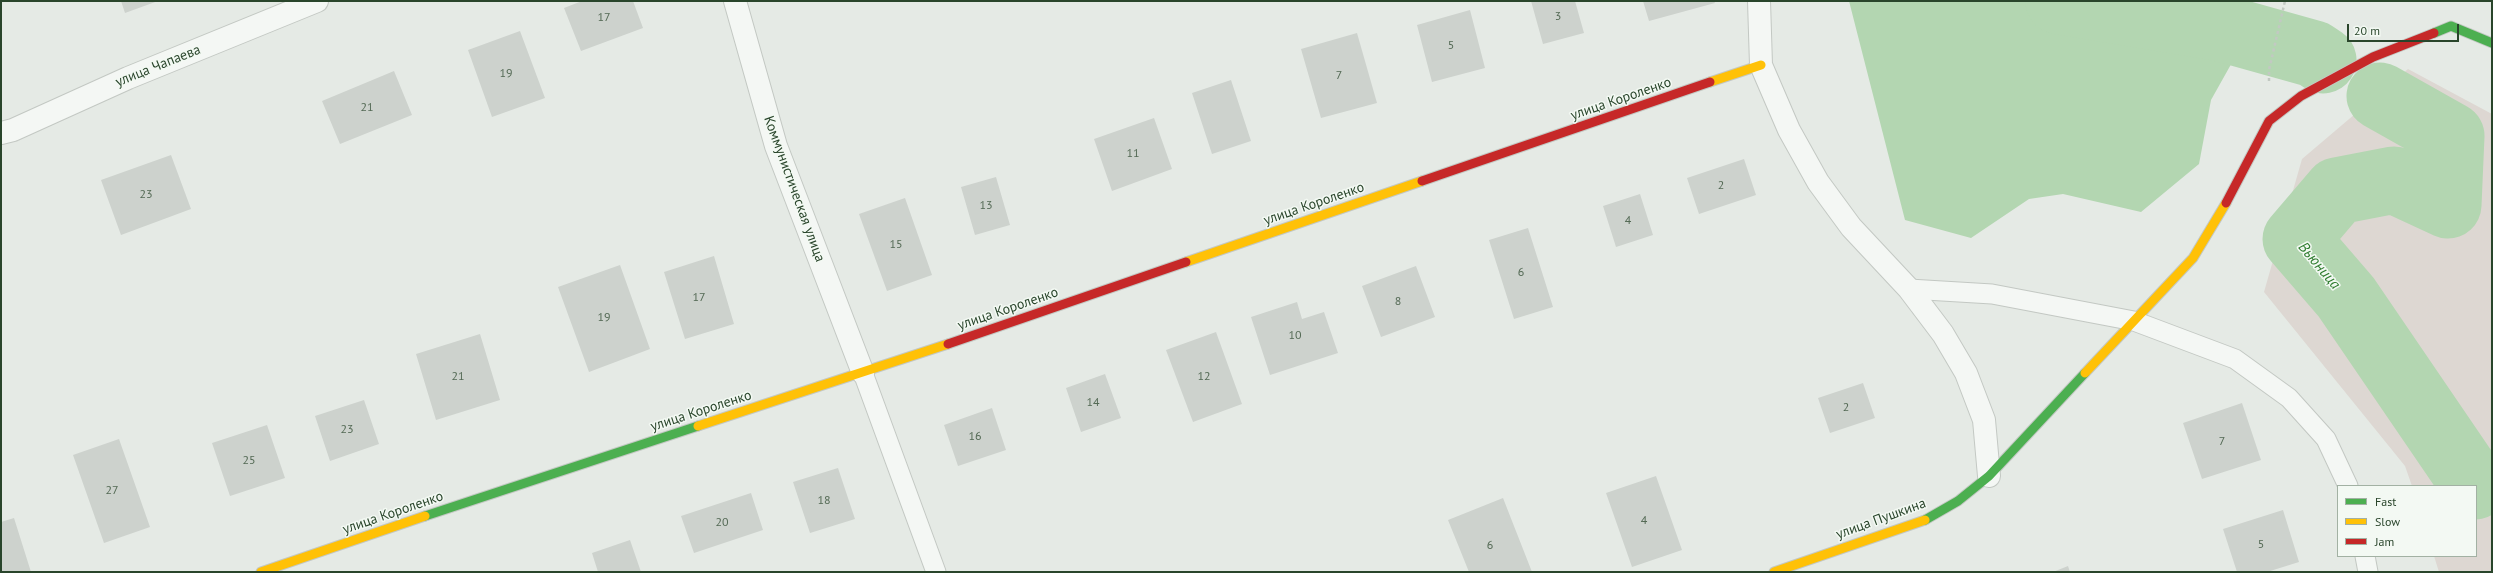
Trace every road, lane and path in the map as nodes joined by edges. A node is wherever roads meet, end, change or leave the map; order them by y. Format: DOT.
graph roads {
  1 [pos="317,1"];
  2 [pos="735,1"];
  3 [pos="1759,1"];
  4 [pos="2285,1"];
  5 [pos="2492,43"];
  6 [pos="1761,65"];
  7 [pos="2268,70"];
  8 [pos="1,133"];
  9 [pos="1909,289"];
  10 [pos="2134,321"];
  11 [pos="863,374"];
  12 [pos="1989,476"];
  13 [pos="2348,485"];
  14 [pos="2366,557"];
  15 [pos="261,572"];
  16 [pos="936,572"];
  17 [pos="1774,572"];
  18 [pos="2368,572"];
  1 -- 8 [label="street, улица Чапаева"];
  2 -- 11 [label="street, Коммунистическая улица"];
  3 -- 6 [label="street"];
  4 -- 7 [label="path"];
  5 -- 10 [label="street, улица Пушкина"];
  6 -- 9 [label="street"];
  6 -- 11 [label="street, улица Короленко"];
  9 -- 10 [label="lane"];
  9 -- 12 [label="street"];
  10 -- 12 [label="street, улица Пушкина"];
  10 -- 13 [label="lane"];
  11 -- 15 [label="street, улица Короленко"];
  11 -- 16 [label="lane"];
  12 -- 17 [label="street, улица Пушкина"];
  14 -- 18 [label="lane"];
}
